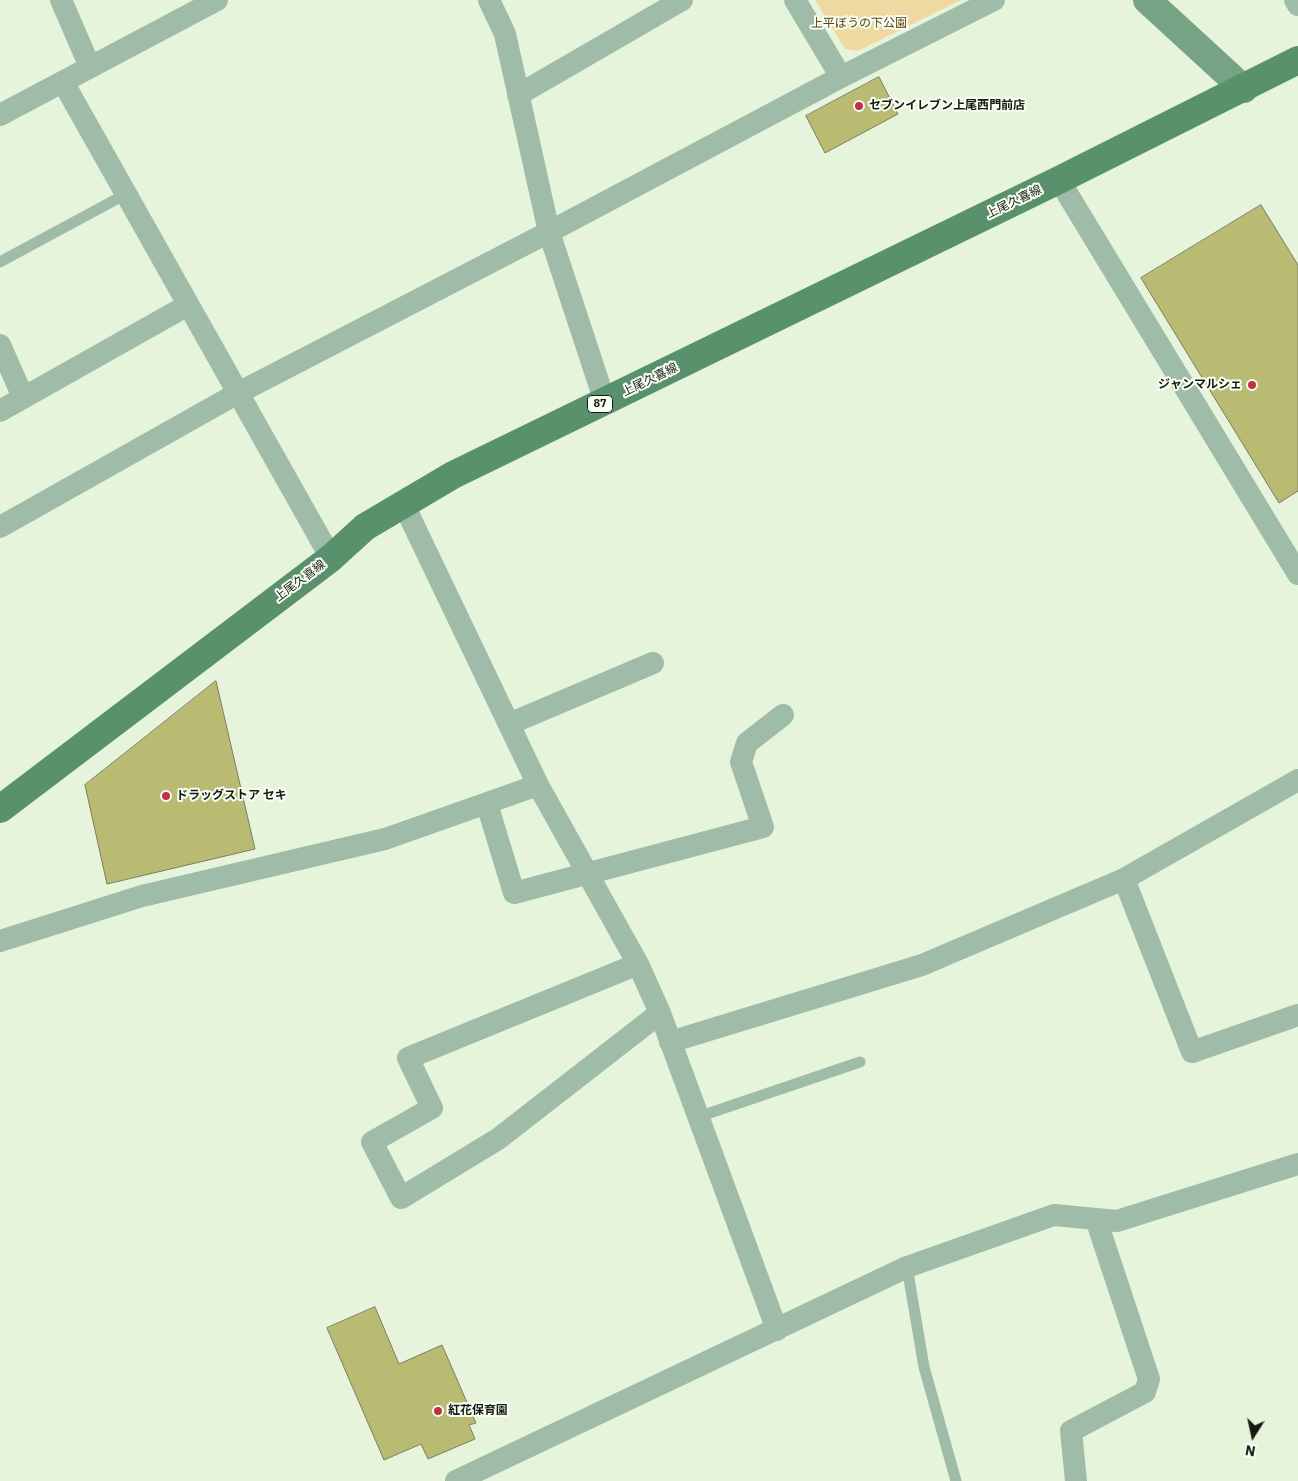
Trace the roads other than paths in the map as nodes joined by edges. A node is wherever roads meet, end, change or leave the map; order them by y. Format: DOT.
graph roads {
  1 [pos="61,0"];
  2 [pos="217,0"];
  3 [pos="489,0"];
  4 [pos="682,0"];
  5 [pos="795,0"];
  6 [pos="994,0"];
  7 [pos="1147,0"];
  8 [pos="1295,0"];
  9 [pos="1298,5"];
  10 [pos="1294,63"];
  11 [pos="90,67"];
  12 [pos="842,77"];
  13 [pos="63,82"];
  14 [pos="1249,86"];
  15 [pos="518,95"];
  16 [pos="0,115"];
  17 [pos="1059,180"];
  18 [pos="126,194"];
  19 [pos="549,232"];
  20 [pos="0,262"];
  21 [pos="188,305"];
  22 [pos="0,345"];
  23 [pos="238,393"];
  24 [pos="23,398"];
  25 [pos="604,402"];
  26 [pos="0,410"];
  27 [pos="404,505"];
  28 [pos="0,527"];
  29 [pos="330,558"];
  30 [pos="1298,574"];
  31 [pos="653,663"];
  32 [pos="782,715"];
  33 [pos="509,724"];
  34 [pos="1298,780"];
  35 [pos="538,785"];
  36 [pos="487,804"];
  37 [pos="0,809"];
  38 [pos="587,873"];
  39 [pos="1124,879"];
  40 [pos="0,941"];
  41 [pos="638,964"];
  42 [pos="660,1013"];
  43 [pos="1298,1015"];
  44 [pos="670,1042"];
  45 [pos="860,1062"];
  46 [pos="698,1117"];
  47 [pos="1298,1164"];
  48 [pos="1096,1218"];
  49 [pos="907,1267"];
  50 [pos="777,1330"];
  51 [pos="456,1481"];
  52 [pos="956,1481"];
  53 [pos="1076,1481"];
  1 -- 11 [label="street"];
  2 -- 11 [label="street"];
  3 -- 15 [label="street"];
  4 -- 15 [label="street"];
  5 -- 12 [label="street"];
  6 -- 12 [label="street"];
  7 -- 14 [label="street"];
  8 -- 9 [label="street"];
  10 -- 14 [label="main road, 上尾久喜線 / 87"];
  11 -- 13 [label="street"];
  12 -- 19 [label="street"];
  13 -- 16 [label="street"];
  13 -- 18 [label="street"];
  14 -- 17 [label="main road, 上尾久喜線 / 87"];
  15 -- 19 [label="street"];
  17 -- 25 [label="main road, 上尾久喜線 / 87"];
  17 -- 30 [label="street"];
  18 -- 20 [label="lane"];
  18 -- 21 [label="street"];
  19 -- 23 [label="street"];
  19 -- 25 [label="street"];
  21 -- 23 [label="street"];
  21 -- 24 [label="street"];
  22 -- 24 [label="street"];
  23 -- 28 [label="street"];
  23 -- 29 [label="street"];
  24 -- 26 [label="street"];
  25 -- 27 [label="main road, 上尾久喜線 / 87"];
  27 -- 29 [label="main road, 上尾久喜線 / 87"];
  27 -- 33 [label="street"];
  29 -- 37 [label="main road, 上尾久喜線 / 87"];
  31 -- 33 [label="street"];
  32 -- 38 [label="street"];
  33 -- 35 [label="street"];
  34 -- 39 [label="street"];
  35 -- 36 [label="street"];
  35 -- 38 [label="street"];
  36 -- 38 [label="street"];
  36 -- 40 [label="street"];
  38 -- 41 [label="street"];
  39 -- 43 [label="street"];
  39 -- 44 [label="street"];
  41 -- 42 [label="street"];
  41 -- 42 [label="street"];
  42 -- 44 [label="street"];
  44 -- 46 [label="street"];
  45 -- 46 [label="lane"];
  46 -- 50 [label="street"];
  47 -- 48 [label="street"];
  48 -- 49 [label="street"];
  48 -- 53 [label="street"];
  49 -- 50 [label="street"];
  49 -- 52 [label="lane"];
  50 -- 51 [label="street"];
}
